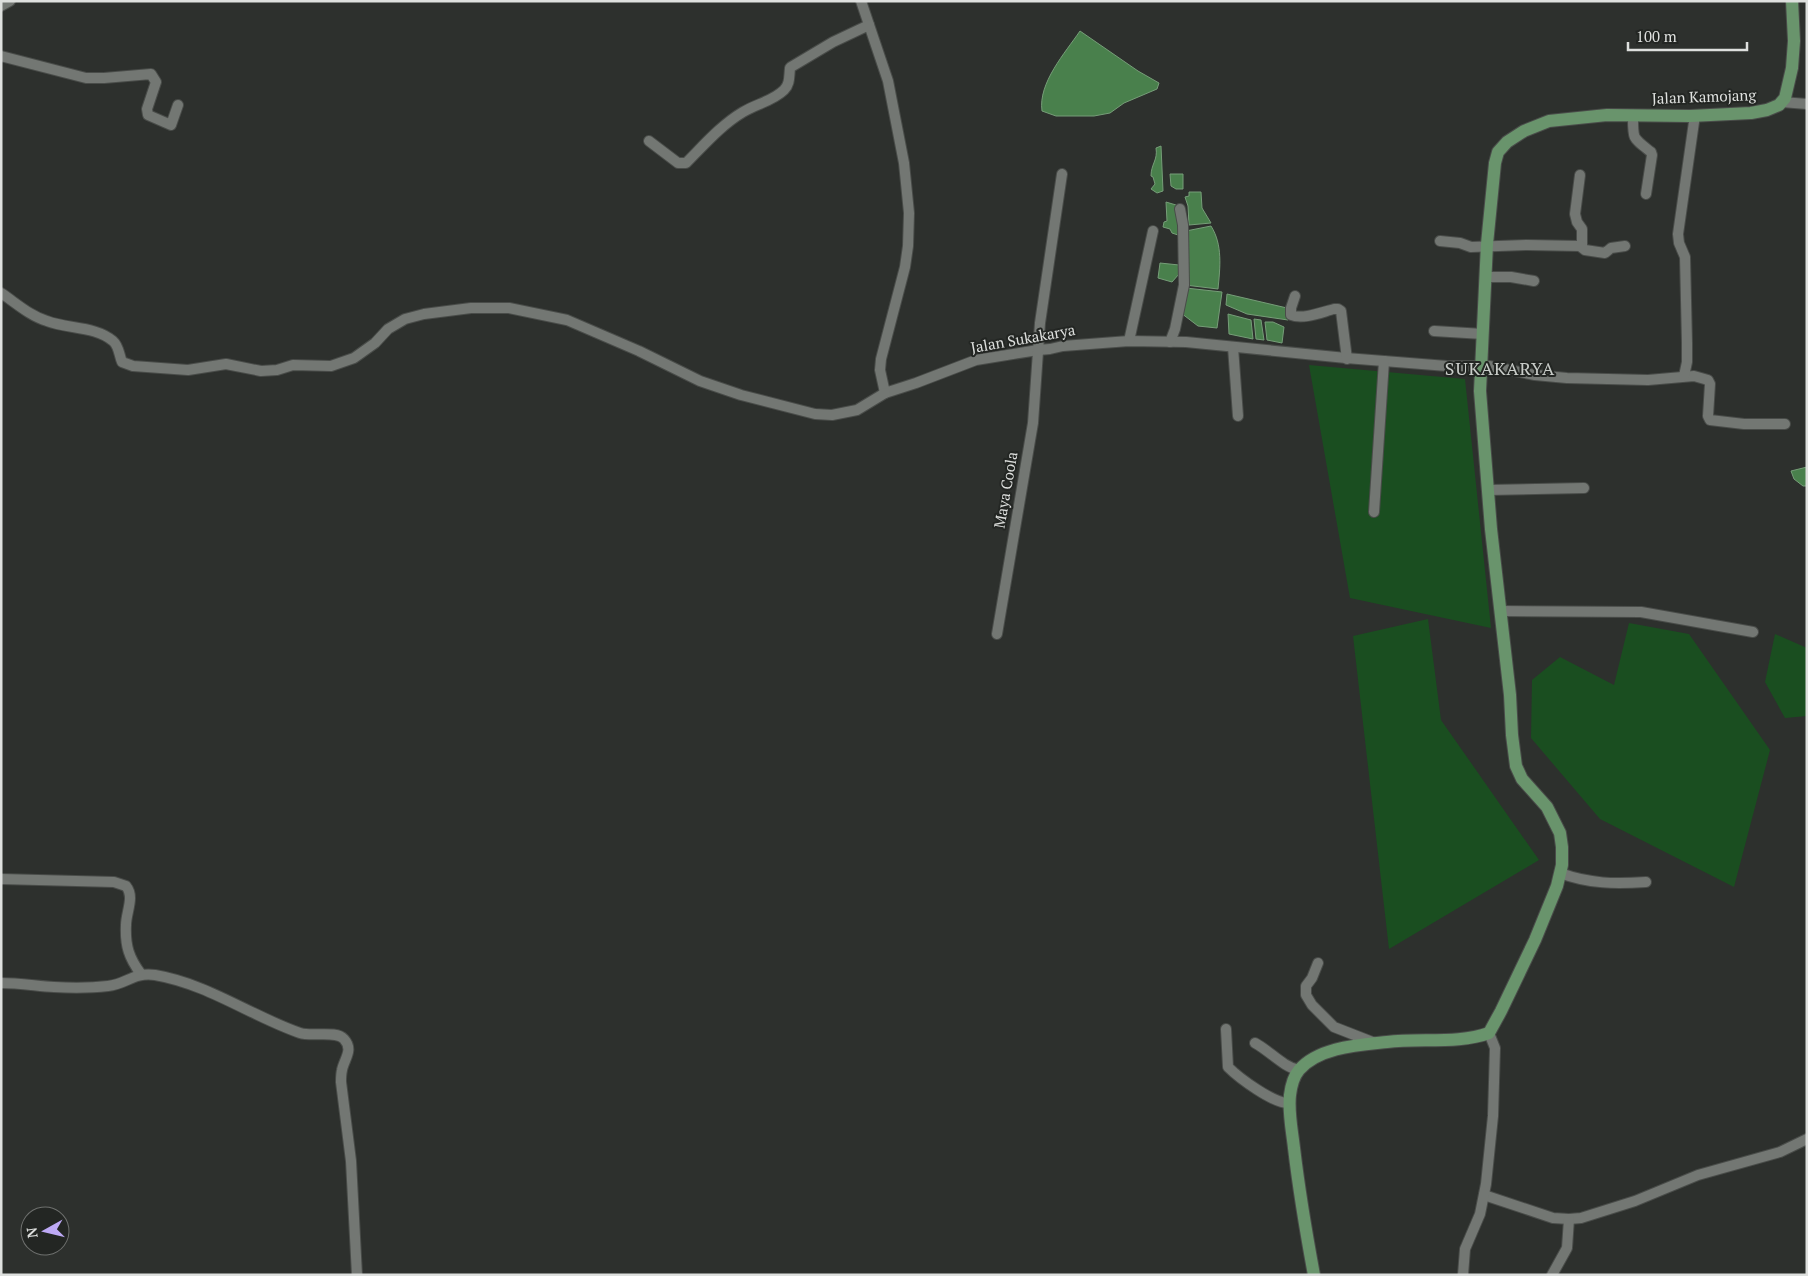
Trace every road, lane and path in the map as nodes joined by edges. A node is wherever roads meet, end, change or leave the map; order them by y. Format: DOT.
graph roads {
  1 [pos="10,1"];
  2 [pos="861,1"];
  3 [pos="1792,1"];
  4 [pos="1,6"];
  5 [pos="869,25"];
  6 [pos="1,56"];
  7 [pos="1782,102"];
  8 [pos="1807,104"];
  9 [pos="178,105"];
  10 [pos="1633,115"];
  11 [pos="1695,116"];
  12 [pos="649,141"];
  13 [pos="1062,174"];
  14 [pos="1580,176"];
  15 [pos="1646,194"];
  16 [pos="1180,209"];
  17 [pos="1153,231"];
  18 [pos="1440,241"];
  19 [pos="1626,246"];
  20 [pos="1487,247"];
  21 [pos="1582,247"];
  22 [pos="1486,277"];
  23 [pos="1534,281"];
  24 [pos="1,293"];
  25 [pos="1295,296"];
  26 [pos="1434,331"];
  27 [pos="1483,334"];
  28 [pos="1129,341"];
  29 [pos="1170,342"];
  30 [pos="1233,347"];
  31 [pos="1038,350"];
  32 [pos="1347,358"];
  33 [pos="1384,361"];
  34 [pos="1482,366"];
  35 [pos="1684,376"];
  36 [pos="885,393"];
  37 [pos="1238,416"];
  38 [pos="1785,424"];
  39 [pos="1584,488"];
  40 [pos="1488,490"];
  41 [pos="1374,512"];
  42 [pos="1500,611"];
  43 [pos="1754,632"];
  44 [pos="997,634"];
  45 [pos="1560,873"];
  46 [pos="1,879"];
  47 [pos="1646,882"];
  48 [pos="1318,963"];
  49 [pos="141,974"];
  50 [pos="1,983"];
  51 [pos="1226,1029"];
  52 [pos="1489,1033"];
  53 [pos="1256,1044"];
  54 [pos="1376,1044"];
  55 [pos="1299,1070"];
  56 [pos="1289,1103"];
  57 [pos="1807,1139"];
  58 [pos="1484,1195"];
  59 [pos="1570,1219"];
  60 [pos="357,1275"];
  61 [pos="1314,1275"];
  62 [pos="1463,1275"];
  63 [pos="1552,1275"];
  1 -- 4 [label="street"];
  2 -- 5 [label="street"];
  3 -- 7 [label="main road"];
  5 -- 12 [label="street"];
  5 -- 36 [label="street"];
  6 -- 9 [label="street"];
  7 -- 8 [label="street"];
  7 -- 11 [label="main road, Jalan Kamojang"];
  10 -- 11 [label="main road, Jalan Kamojang"];
  10 -- 15 [label="street"];
  10 -- 20 [label="main road, Jalan Kamojang"];
  11 -- 35 [label="street"];
  13 -- 31 [label="street, Maya Coola"];
  14 -- 21 [label="street"];
  16 -- 29 [label="street"];
  17 -- 28 [label="street"];
  18 -- 20 [label="street"];
  19 -- 21 [label="street"];
  20 -- 21 [label="street"];
  20 -- 22 [label="main road, Jalan Kamojang"];
  22 -- 23 [label="street"];
  22 -- 27 [label="main road, Jalan Kamojang"];
  24 -- 36 [label="street, Jalan Sukakarya"];
  25 -- 32 [label="street"];
  26 -- 27 [label="street"];
  27 -- 34 [label="main road, Jalan Kamojang"];
  28 -- 29 [label="street, Jalan Sukakarya"];
  28 -- 31 [label="street, Jalan Sukakarya"];
  29 -- 30 [label="street, Jalan Sukakarya"];
  30 -- 32 [label="street, Jalan Sukakarya"];
  30 -- 37 [label="street"];
  31 -- 36 [label="street, Jalan Sukakarya"];
  31 -- 44 [label="street, Maya Coola"];
  32 -- 33 [label="street, Jalan Sukakarya"];
  33 -- 34 [label="street, Jalan Sukakarya"];
  33 -- 41 [label="street"];
  34 -- 35 [label="street, Jalan Sukakarya"];
  34 -- 40 [label="main road, Jalan Kamojang"];
  35 -- 38 [label="street, Jalan Sukakarya"];
  39 -- 40 [label="street"];
  40 -- 42 [label="main road, Jalan Kamojang"];
  42 -- 43 [label="street"];
  42 -- 45 [label="main road, Jalan Kamojang"];
  45 -- 47 [label="street"];
  45 -- 52 [label="main road, Jalan Kamojang"];
  46 -- 49 [label="street"];
  48 -- 54 [label="street"];
  49 -- 50 [label="street"];
  49 -- 60 [label="street"];
  51 -- 56 [label="street"];
  52 -- 54 [label="main road"];
  52 -- 58 [label="street"];
  53 -- 55 [label="street"];
  54 -- 55 [label="main road"];
  55 -- 56 [label="main road"];
  56 -- 61 [label="main road"];
  57 -- 59 [label="street"];
  58 -- 59 [label="street"];
  58 -- 62 [label="street"];
  59 -- 63 [label="street"];
}
